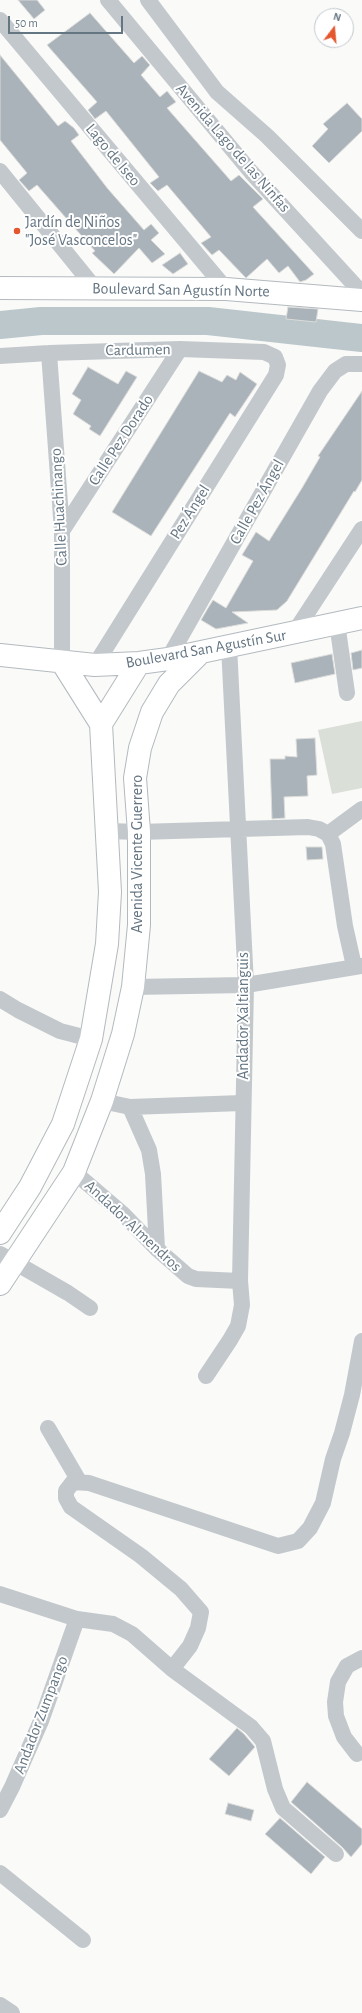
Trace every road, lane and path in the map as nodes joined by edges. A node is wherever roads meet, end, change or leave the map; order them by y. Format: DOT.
graph roads {
  1 [pos="108,0"];
  2 [pos="148,0"];
  3 [pos="0,20"];
  4 [pos="0,171"];
  5 [pos="362,231"];
  6 [pos="94,287"];
  7 [pos="0,288"];
  8 [pos="226,289"];
  9 [pos="362,293"];
  10 [pos="362,300"];
  11 [pos="180,349"];
  12 [pos="49,353"];
  13 [pos="0,356"];
  14 [pos="275,357"];
  15 [pos="361,364"];
  16 [pos="362,529"];
  17 [pos="62,531"];
  18 [pos="362,618"];
  19 [pos="337,623"];
  20 [pos="294,633"];
  21 [pos="229,646"];
  22 [pos="201,652"];
  23 [pos="0,654"];
  24 [pos="168,659"];
  25 [pos="62,662"];
  26 [pos="139,663"];
  27 [pos="95,665"];
  28 [pos="347,693"];
  29 [pos="101,724"];
  30 [pos="362,809"];
  31 [pos="239,830"];
  32 [pos="108,831"];
  33 [pos="140,832"];
  34 [pos="328,834"];
  35 [pos="358,966"];
  36 [pos="246,985"];
  37 [pos="133,987"];
  38 [pos="0,999"];
  39 [pos="91,1038"];
  40 [pos="102,1101"];
  41 [pos="242,1103"];
  42 [pos="130,1107"];
  43 [pos="74,1172"];
  44 [pos="0,1233"];
  45 [pos="157,1249"];
  46 [pos="8,1258"];
  47 [pos="240,1281"];
  48 [pos="0,1284"];
  49 [pos="90,1308"];
  50 [pos="362,1341"];
  51 [pos="206,1376"];
  52 [pos="48,1428"];
  53 [pos="79,1481"];
  54 [pos="0,1594"];
  55 [pos="77,1619"];
  56 [pos="362,1658"];
  57 [pos="172,1669"];
  58 [pos="357,1754"];
  59 [pos="0,1810"];
  60 [pos="336,1854"];
  61 [pos="0,1873"];
  62 [pos="83,1940"];
  63 [pos="0,2005"];
  64 [pos="12,2013"];
  1 -- 9 [label="street, Avenida Lago de las Ninfas"];
  2 -- 5 [label="street"];
  3 -- 8 [label="street, Lago de Iseo"];
  4 -- 6 [label="street"];
  6 -- 7 [label="street, Boulevard San Agustín Norte"];
  6 -- 8 [label="street, Boulevard San Agustín Norte"];
  8 -- 10 [label="street, Boulevard San Agustín Norte"];
  11 -- 12 [label="street, Cardumen"];
  11 -- 14 [label="street, Cardumen"];
  11 -- 17 [label="street, Calle Pez Dorado"];
  12 -- 13 [label="street, Cardumen"];
  12 -- 17 [label="street, Calle Huachinango"];
  14 -- 27 [label="street, Pez Ángel"];
  15 -- 24 [label="street, Calle Pez Ángel"];
  16 -- 20 [label="street"];
  17 -- 25 [label="street, Calle Huachinango"];
  18 -- 19 [label="street, Boulevard San Agustín Sur"];
  19 -- 20 [label="street, Boulevard San Agustín Sur"];
  19 -- 28 [label="street"];
  20 -- 21 [label="street, Boulevard San Agustín Sur"];
  21 -- 22 [label="street, Boulevard San Agustín Sur"];
  21 -- 31 [label="street, Andador Xaltianguis"];
  22 -- 24 [label="street, Boulevard San Agustín Sur"];
  22 -- 33 [label="street, Avenida Vicente Guerrero"];
  23 -- 25 [label="street, Boulevard San Agustín Sur"];
  24 -- 26 [label="street, Boulevard San Agustín Sur"];
  25 -- 27 [label="street, Boulevard San Agustín Sur"];
  25 -- 29 [label="street, Avenida Vicente Guerrero"];
  26 -- 27 [label="street, Boulevard San Agustín Sur"];
  26 -- 29 [label="street"];
  29 -- 32 [label="street, Avenida Vicente Guerrero"];
  30 -- 34 [label="street"];
  31 -- 33 [label="street"];
  31 -- 34 [label="street"];
  31 -- 36 [label="street, Andador Xaltianguis"];
  32 -- 33 [label="street"];
  32 -- 39 [label="street, Avenida Vicente Guerrero"];
  33 -- 37 [label="street, Avenida Vicente Guerrero"];
  34 -- 35 [label="street"];
  35 -- 36 [label="street"];
  36 -- 37 [label="street"];
  36 -- 41 [label="street, Andador Xaltianguis"];
  37 -- 40 [label="street, Avenida Vicente Guerrero"];
  38 -- 39 [label="street"];
  39 -- 44 [label="street, Avenida Vicente Guerrero"];
  40 -- 42 [label="street"];
  40 -- 43 [label="street, Avenida Vicente Guerrero"];
  41 -- 42 [label="street"];
  41 -- 47 [label="street, Andador Xaltianguis"];
  42 -- 45 [label="street"];
  43 -- 45 [label="street, Andador Almendros"];
  43 -- 46 [label="street, Avenida Vicente Guerrero"];
  45 -- 47 [label="street, Andador Almendros"];
  46 -- 48 [label="street, Avenida Vicente Guerrero"];
  46 -- 49 [label="street"];
  47 -- 51 [label="street, Andador Xaltianguis"];
  50 -- 53 [label="street"];
  52 -- 53 [label="street"];
  53 -- 57 [label="street"];
  54 -- 55 [label="street"];
  55 -- 57 [label="street"];
  55 -- 59 [label="street, Andador Zumpango"];
  56 -- 58 [label="street"];
  57 -- 60 [label="street"];
  61 -- 62 [label="street"];
  63 -- 64 [label="street"];
}
